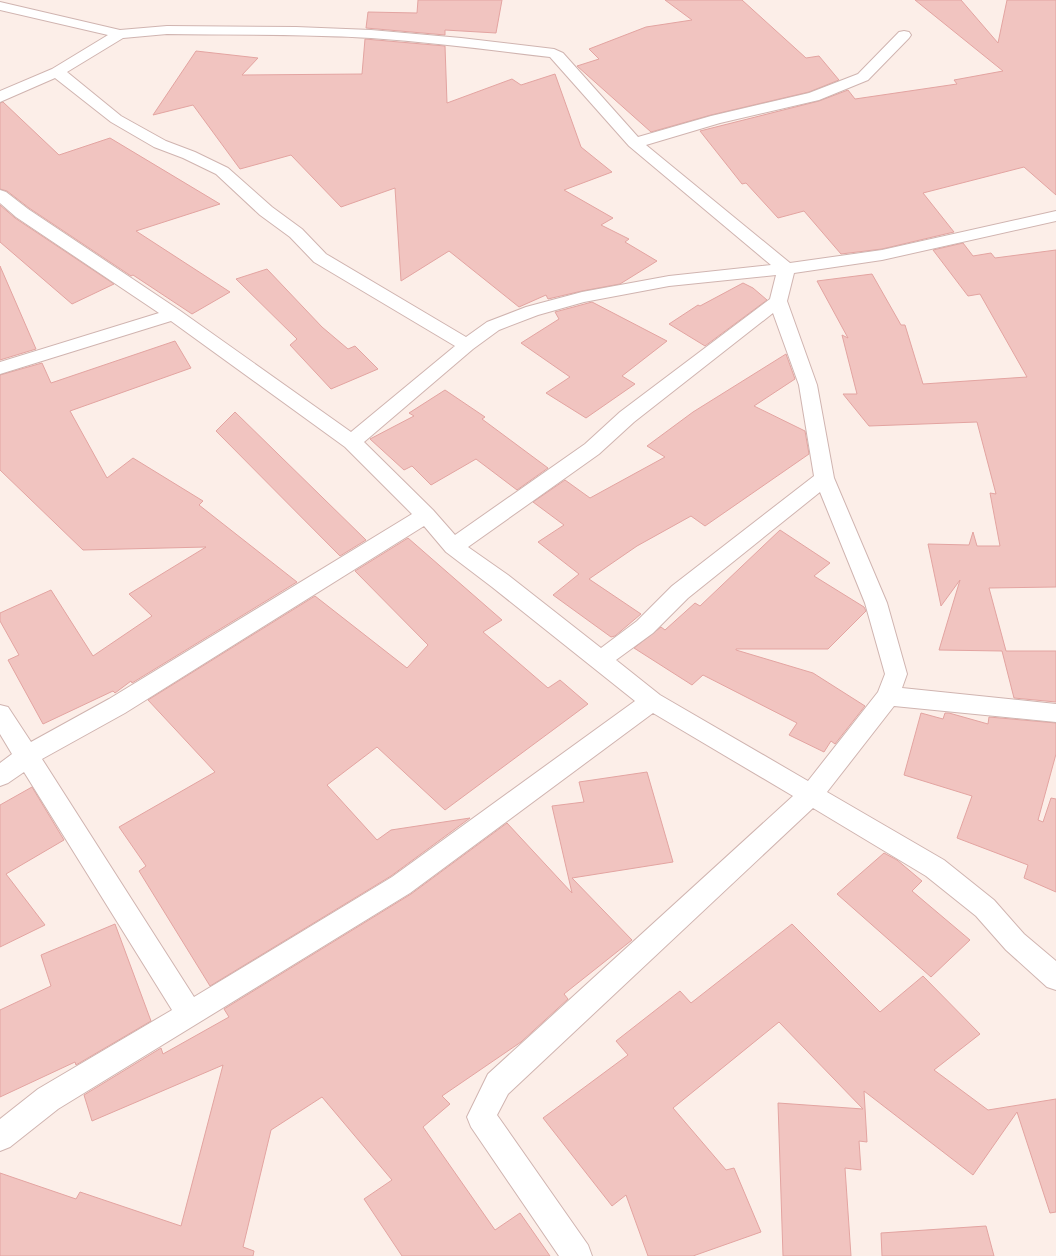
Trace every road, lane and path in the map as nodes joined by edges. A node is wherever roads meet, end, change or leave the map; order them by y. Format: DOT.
graph roads {
  1 [pos="0,6"];
  2 [pos="120,34"];
  3 [pos="904,35"];
  4 [pos="57,72"];
  5 [pos="0,97"];
  6 [pos="635,143"];
  7 [pos="0,195"];
  8 [pos="1056,216"];
  9 [pos="786,269"];
  10 [pos="778,301"];
  11 [pos="173,314"];
  12 [pos="467,345"];
  13 [pos="0,368"];
  14 [pos="352,442"];
  15 [pos="824,478"];
  16 [pos="426,515"];
  17 [pos="453,547"];
  18 [pos="601,660"];
  19 [pos="888,696"];
  20 [pos="652,701"];
  21 [pos="1056,713"];
  22 [pos="0,714"];
  23 [pos="27,756"];
  24 [pos="0,776"];
  25 [pos="812,794"];
  26 [pos="1056,978"];
  27 [pos="190,1014"];
  28 [pos="0,1137"];
  29 [pos="577,1256"];
  1 -- 2 [label="street"];
  2 -- 4 [label="street"];
  2 -- 6 [label="street"];
  3 -- 6 [label="street"];
  4 -- 5 [label="street"];
  4 -- 12 [label="street"];
  6 -- 9 [label="street"];
  7 -- 11 [label="street"];
  8 -- 9 [label="street"];
  9 -- 10 [label="street"];
  9 -- 12 [label="street"];
  10 -- 15 [label="street"];
  10 -- 17 [label="street"];
  11 -- 13 [label="street"];
  11 -- 14 [label="street"];
  12 -- 14 [label="street"];
  14 -- 16 [label="street"];
  15 -- 18 [label="street"];
  15 -- 19 [label="street"];
  16 -- 17 [label="street"];
  16 -- 23 [label="street"];
  17 -- 18 [label="street"];
  18 -- 20 [label="street"];
  19 -- 21 [label="street"];
  19 -- 25 [label="street"];
  20 -- 25 [label="street"];
  20 -- 27 [label="street"];
  22 -- 23 [label="street"];
  23 -- 24 [label="street"];
  23 -- 27 [label="street"];
  25 -- 26 [label="street"];
  25 -- 29 [label="street"];
  27 -- 28 [label="street"];
}
